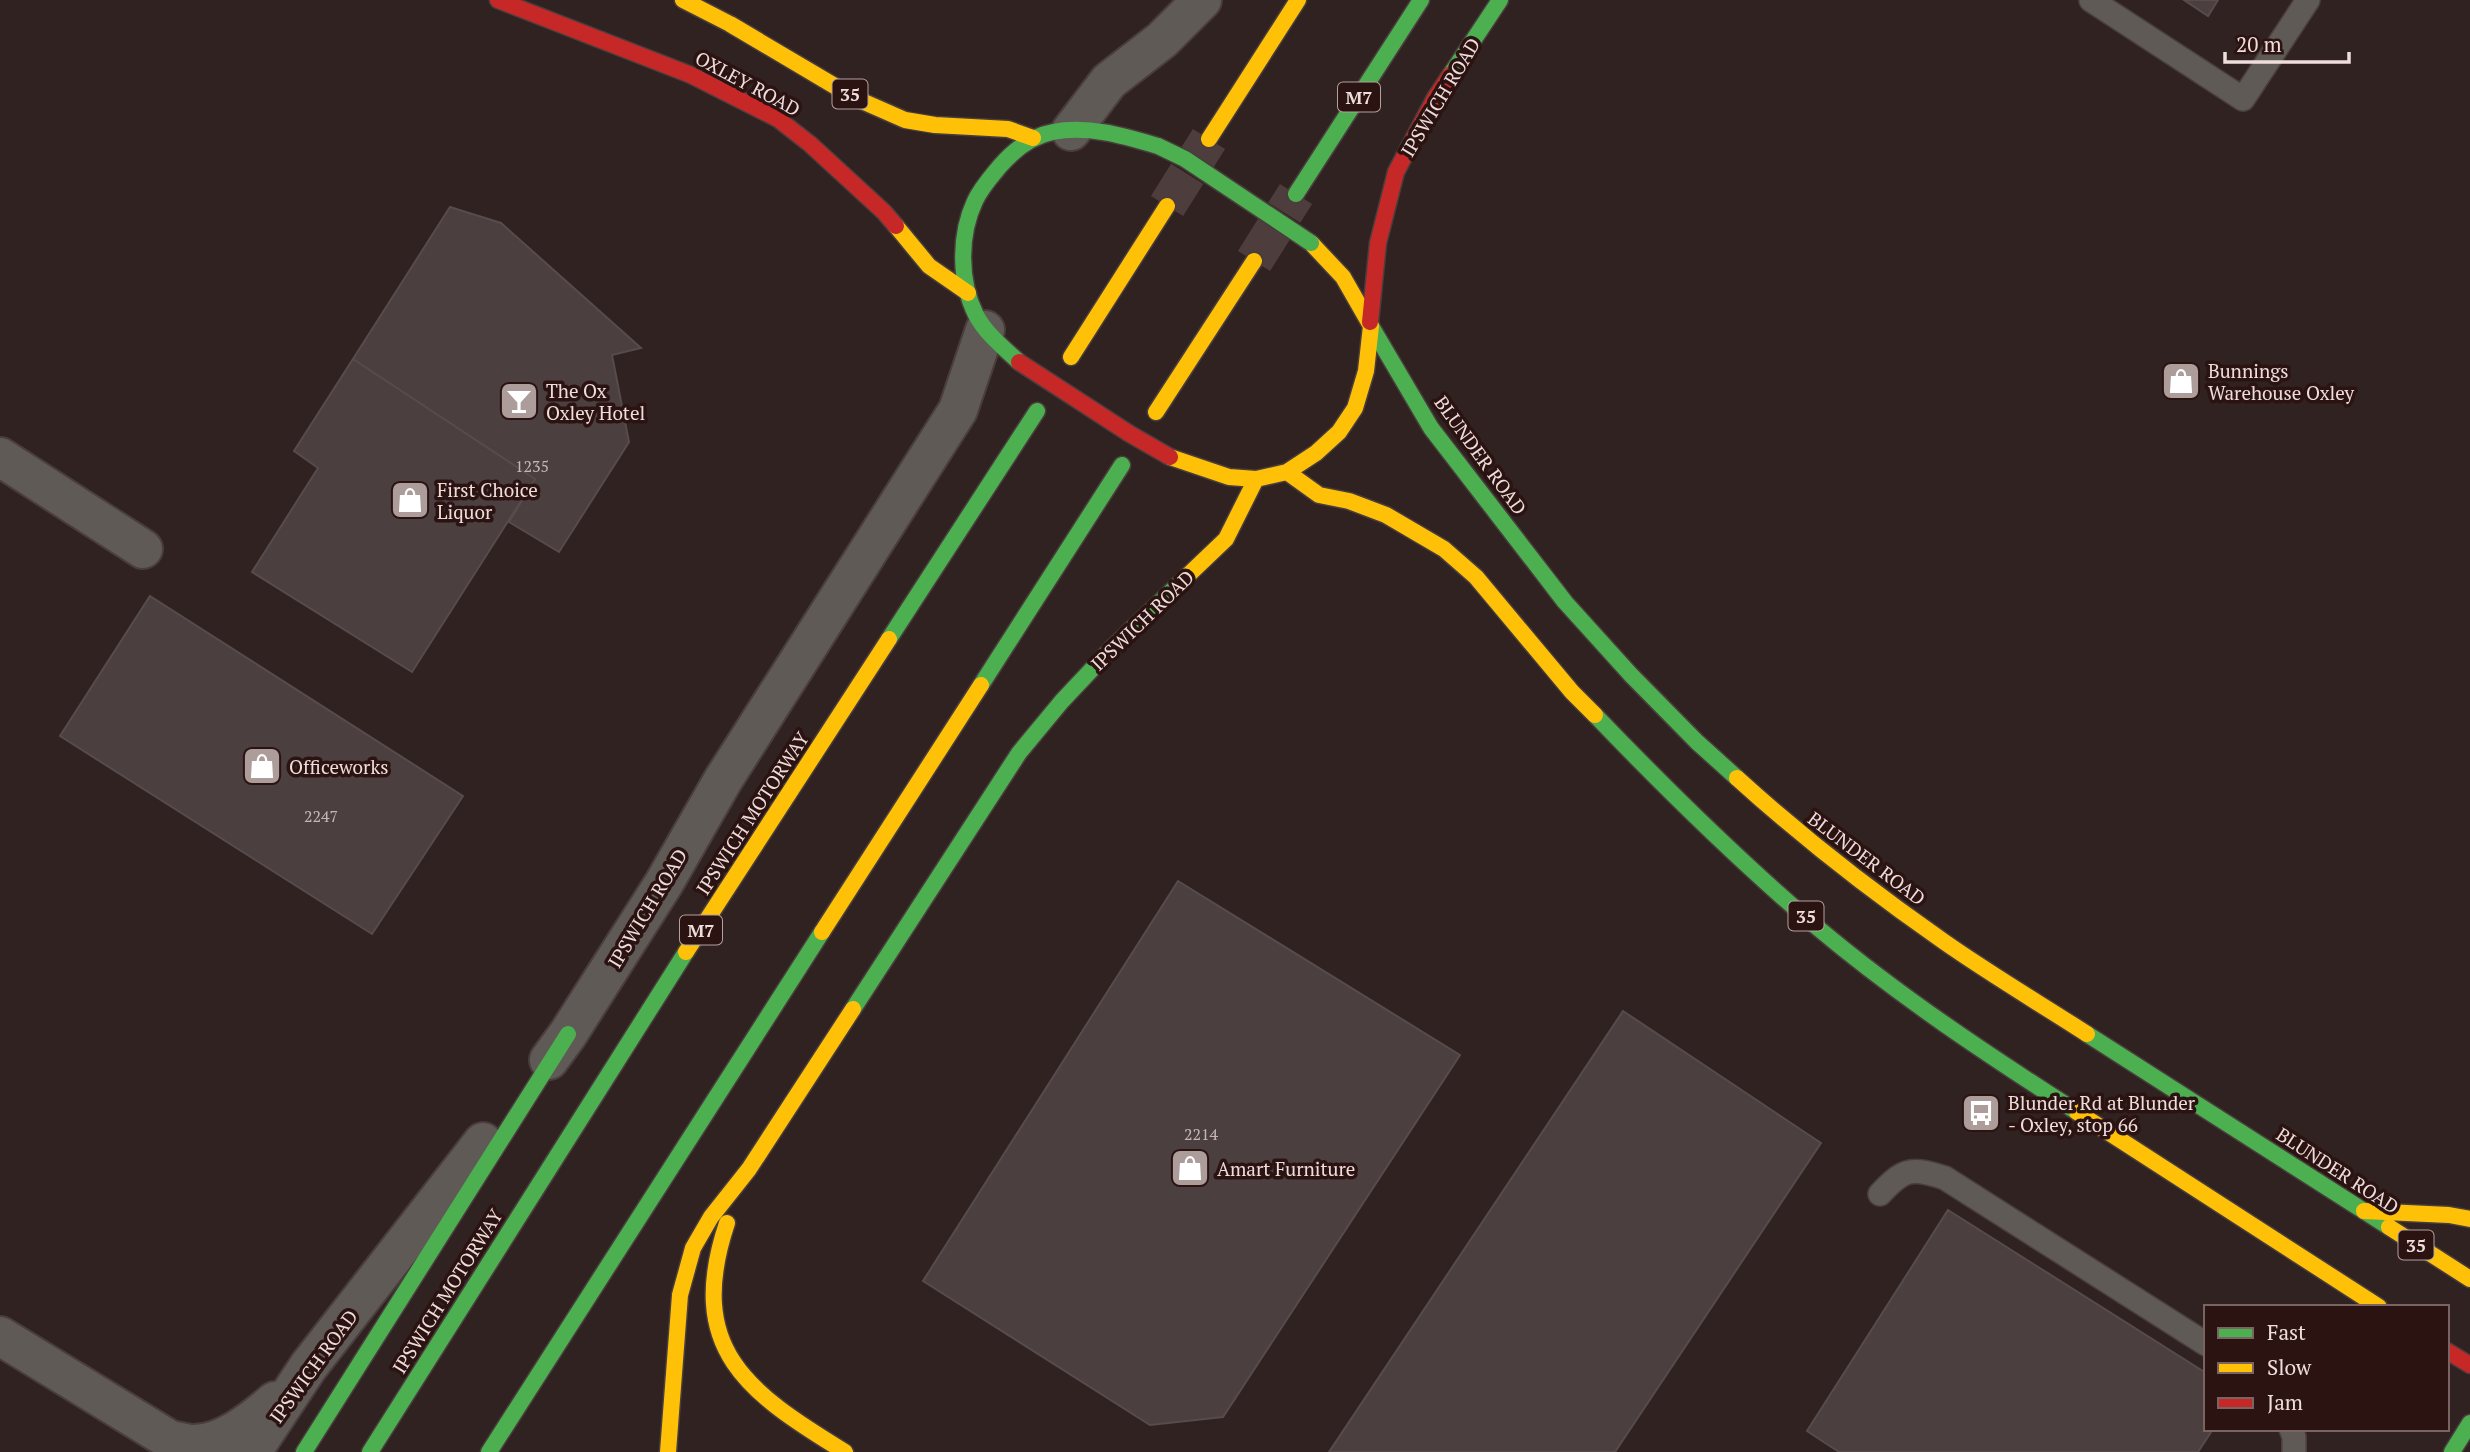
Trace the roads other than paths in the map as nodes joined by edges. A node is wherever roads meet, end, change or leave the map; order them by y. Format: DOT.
graph roads {
  1 [pos="498,0"];
  2 [pos="683,0"];
  3 [pos="1202,0"];
  4 [pos="1298,0"];
  5 [pos="1421,0"];
  6 [pos="1500,0"];
  7 [pos="2091,0"];
  8 [pos="2308,0"];
  9 [pos="1071,131"];
  10 [pos="1033,138"];
  11 [pos="1209,139"];
  12 [pos="1296,194"];
  13 [pos="1167,206"];
  14 [pos="1254,261"];
  15 [pos="968,293"];
  16 [pos="1370,324"];
  17 [pos="985,330"];
  18 [pos="1071,357"];
  19 [pos="1037,411"];
  20 [pos="1156,412"];
  21 [pos="0,457"];
  22 [pos="1122,465"];
  23 [pos="1287,472"];
  24 [pos="1256,479"];
  25 [pos="143,549"];
  26 [pos="568,1034"];
  27 [pos="749,1169"];
  28 [pos="1880,1194"];
  29 [pos="2362,1211"];
  30 [pos="2470,1219"];
  31 [pos="2470,1279"];
  32 [pos="2376,1305"];
  33 [pos="0,1336"];
  34 [pos="2204,1343"];
  35 [pos="2449,1352"];
  36 [pos="2470,1365"];
  37 [pos="308,1367"];
  38 [pos="2470,1423"];
  39 [pos="2292,1431"];
  40 [pos="252,1452"];
  41 [pos="304,1452"];
  42 [pos="370,1452"];
  43 [pos="489,1452"];
  44 [pos="668,1452"];
  45 [pos="845,1452"];
  46 [pos="2294,1452"];
  47 [pos="2452,1452"];
  1 -- 15 [label="main road, OXLEY ROAD"];
  2 -- 10 [label="main road, OXLEY ROAD / 35"];
  3 -- 9 [label="street"];
  4 -- 11 [label="main road"];
  5 -- 12 [label="main road, M7"];
  6 -- 16 [label="main road, IPSWICH ROAD"];
  7 -- 8 [label="lane"];
  9 -- 10 [label="main road, 35"];
  9 -- 16 [label="main road, 35, bridge"];
  10 -- 15 [label="main road"];
  13 -- 18 [label="main road"];
  14 -- 20 [label="main road"];
  15 -- 17 [label="main road"];
  16 -- 23 [label="main road, IPSWICH ROAD"];
  16 -- 29 [label="main road, BLUNDER ROAD / 35"];
  17 -- 24 [label="main road, bridge"];
  17 -- 26 [label="street, IPSWICH ROAD"];
  19 -- 42 [label="main road, IPSWICH MOTORWAY / M7"];
  21 -- 25 [label="street"];
  22 -- 43 [label="main road"];
  23 -- 24 [label="main road"];
  23 -- 32 [label="main road, 35"];
  24 -- 27 [label="main road, IPSWICH ROAD"];
  26 -- 37 [label="street, IPSWICH ROAD"];
  26 -- 41 [label="main road"];
  27 -- 44 [label="main road, IPSWICH ROAD"];
  27 -- 45 [label="main road"];
  28 -- 34 [label="lane"];
  29 -- 30 [label="main road"];
  29 -- 31 [label="main road, BLUNDER ROAD / 35"];
  33 -- 37 [label="street"];
  35 -- 36 [label="main road"];
  37 -- 40 [label="street, IPSWICH ROAD"];
  38 -- 47 [label="main road"];
  39 -- 46 [label="lane"];
}
